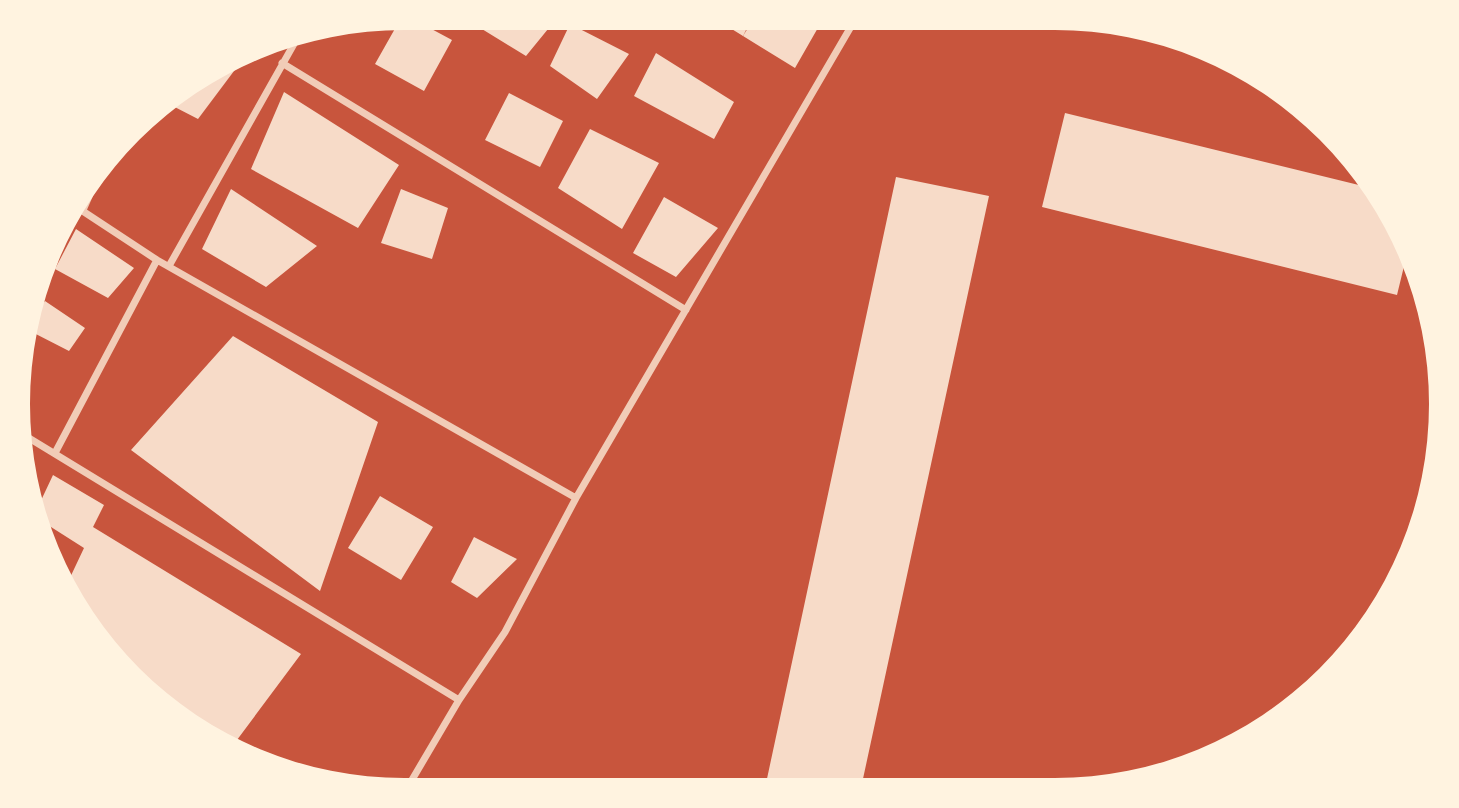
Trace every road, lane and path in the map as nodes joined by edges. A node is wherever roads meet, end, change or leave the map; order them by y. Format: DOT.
graph roads {
  1 [pos="849,30"];
  2 [pos="291,48"];
  3 [pos="282,63"];
  4 [pos="84,211"];
  5 [pos="157,260"];
  6 [pos="169,266"];
  7 [pos="686,310"];
  8 [pos="32,440"];
  9 [pos="55,453"];
  10 [pos="576,498"];
  11 [pos="459,700"];
  12 [pos="413,778"];
  1 -- 7 [label="street"];
  2 -- 3 [label="street"];
  3 -- 6 [label="street"];
  3 -- 7 [label="street"];
  4 -- 5 [label="street"];
  5 -- 6 [label="street"];
  5 -- 9 [label="street"];
  6 -- 10 [label="street"];
  7 -- 10 [label="street"];
  8 -- 9 [label="street"];
  9 -- 11 [label="street"];
  10 -- 11 [label="street"];
  11 -- 12 [label="street"];
}
